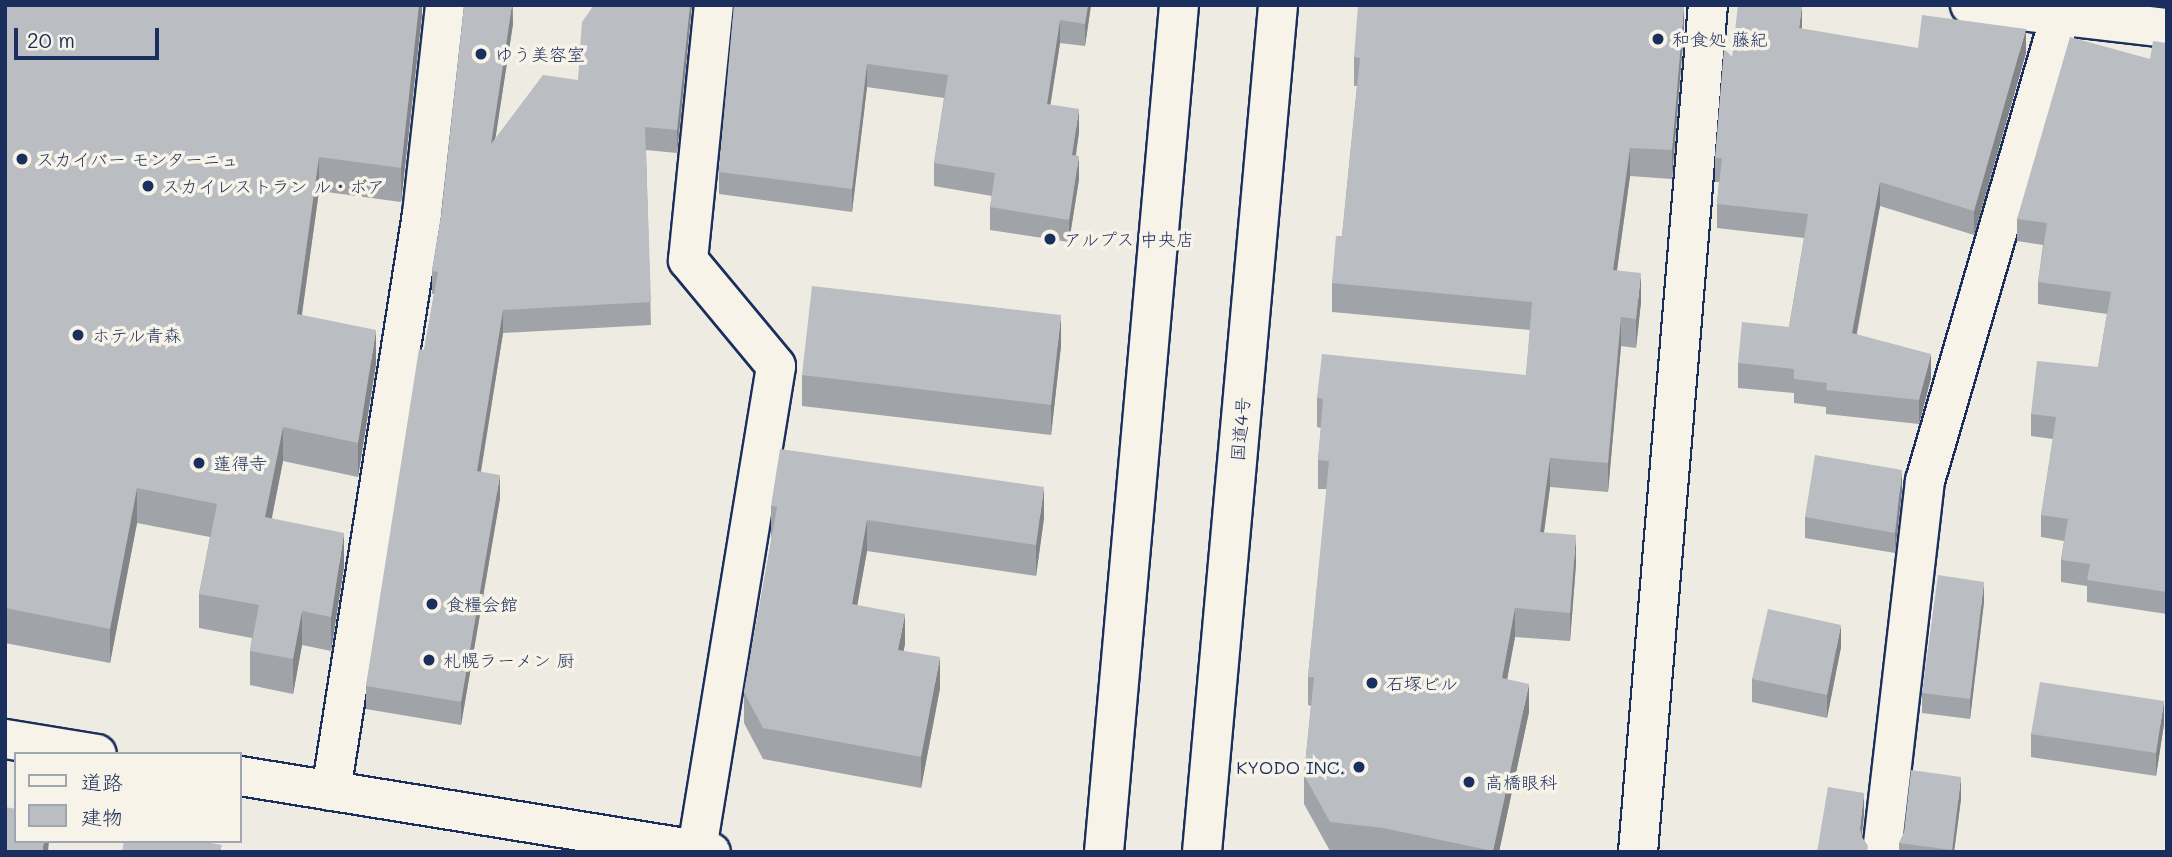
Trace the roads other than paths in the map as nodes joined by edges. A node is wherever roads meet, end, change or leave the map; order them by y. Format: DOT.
graph roads {
  1 [pos="445,5"];
  2 [pos="714,5"];
  3 [pos="1179,5"];
  4 [pos="1278,5"];
  5 [pos="1708,5"];
  6 [pos="1970,5"];
  7 [pos="2049,11"];
  8 [pos="2167,28"];
  9 [pos="5,739"];
  10 [pos="85,752"];
  11 [pos="242,776"];
  12 [pos="331,791"];
  13 [pos="704,850"];
  14 [pos="1104,852"];
  15 [pos="1202,852"];
  16 [pos="1638,852"];
  17 [pos="1882,852"];
  1 -- 12 [label="main road"];
  2 -- 13 [label="main road"];
  3 -- 14 [label="main road"];
  4 -- 15 [label="main road, 国道4号"];
  5 -- 16 [label="main road"];
  6 -- 7 [label="main road"];
  7 -- 8 [label="main road"];
  7 -- 17 [label="main road"];
  9 -- 10 [label="main road"];
  11 -- 12 [label="main road"];
  12 -- 13 [label="main road"];
}
